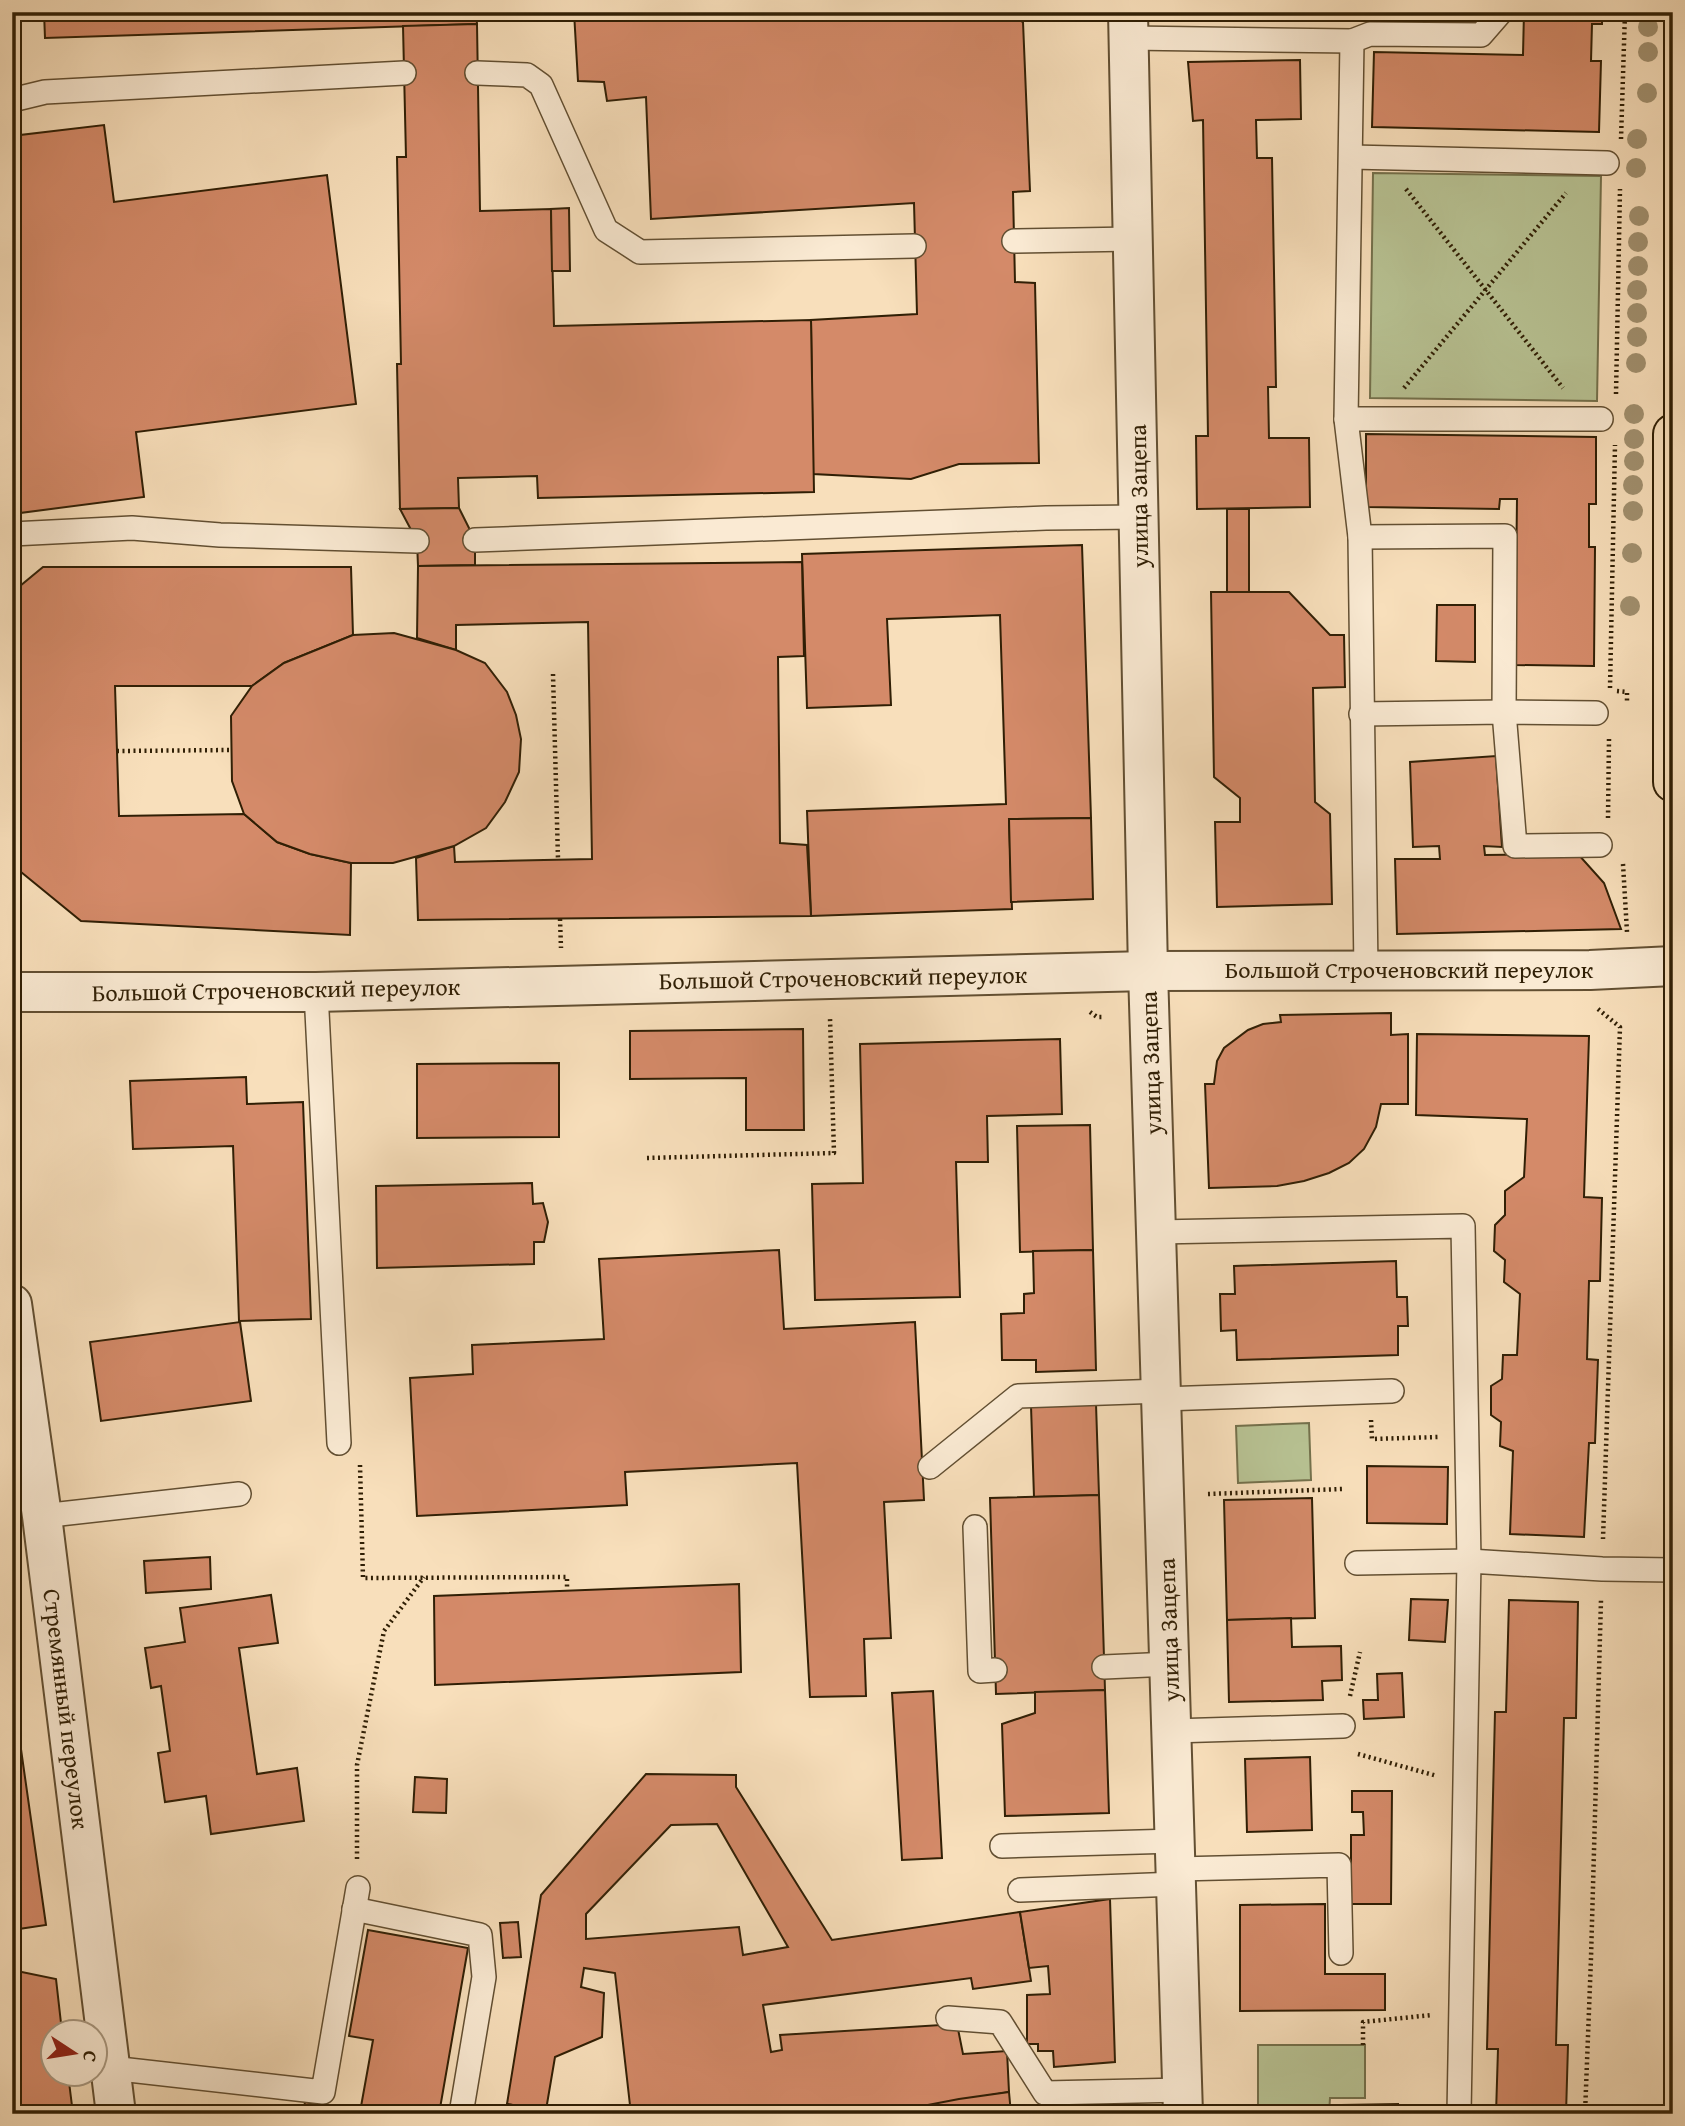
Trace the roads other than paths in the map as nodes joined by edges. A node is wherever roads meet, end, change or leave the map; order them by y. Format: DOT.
graph roads {
  1 [pos="1500,12"];
  2 [pos="1129,25"];
  3 [pos="1352,41"];
  4 [pos="404,73"];
  5 [pos="477,74"];
  6 [pos="12,100"];
  7 [pos="1351,157"];
  8 [pos="1599,163"];
  9 [pos="1133,239"];
  10 [pos="1014,241"];
  11 [pos="914,246"];
  12 [pos="1346,419"];
  13 [pos="1594,419"];
  14 [pos="1673,434"];
  15 [pos="1139,517"];
  16 [pos="12,534"];
  17 [pos="1360,537"];
  18 [pos="475,540"];
  19 [pos="417,541"];
  20 [pos="1504,712"];
  21 [pos="1597,713"];
  22 [pos="1361,714"];
  23 [pos="1673,782"];
  24 [pos="1600,845"];
  25 [pos="1673,966"];
  26 [pos="1366,970"];
  27 [pos="1148,971"];
  28 [pos="12,992"];
  29 [pos="316,992"];
  30 [pos="1157,1232"];
  31 [pos="12,1304"];
  32 [pos="1381,1391"];
  33 [pos="1162,1395"];
  34 [pos="339,1443"];
  35 [pos="930,1467"];
  36 [pos="239,1494"];
  37 [pos="42,1516"];
  38 [pos="975,1527"];
  39 [pos="1469,1561"];
  40 [pos="1357,1563"];
  41 [pos="1673,1570"];
  42 [pos="1170,1664"];
  43 [pos="1104,1667"];
  44 [pos="995,1670"];
  45 [pos="1343,1726"];
  46 [pos="1172,1731"];
  47 [pos="1002,1846"];
  48 [pos="1176,1864"];
  49 [pos="1020,1890"];
  50 [pos="1341,1952"];
  51 [pos="948,2018"];
  52 [pos="111,2068"];
  53 [pos="1183,2102"];
  54 [pos="116,2114"];
  55 [pos="461,2114"];
  56 [pos="1459,2114"];
  1 -- 3 [label="lane"];
  2 -- 3 [label="lane"];
  2 -- 9 [label="street, улица Зацепа"];
  3 -- 7 [label="lane"];
  4 -- 6 [label="lane"];
  5 -- 11 [label="lane"];
  7 -- 8 [label="lane"];
  7 -- 12 [label="lane"];
  9 -- 10 [label="lane"];
  9 -- 15 [label="street, улица Зацепа"];
  12 -- 13 [label="lane"];
  12 -- 17 [label="lane"];
  14 -- 23 [label="main road"];
  15 -- 18 [label="lane"];
  15 -- 27 [label="street, улица Зацепа"];
  16 -- 19 [label="lane"];
  17 -- 20 [label="lane"];
  17 -- 22 [label="lane"];
  20 -- 21 [label="lane"];
  20 -- 22 [label="lane"];
  20 -- 24 [label="lane"];
  22 -- 26 [label="lane"];
  25 -- 26 [label="street, Большой Строченовский переулок"];
  26 -- 27 [label="street, Большой Строченовский переулок"];
  27 -- 29 [label="street, Большой Строченовский переулок"];
  27 -- 30 [label="street, улица Зацепа"];
  28 -- 29 [label="street, Большой Строченовский переулок"];
  29 -- 34 [label="lane"];
  30 -- 33 [label="street, улица Зацепа"];
  30 -- 39 [label="lane"];
  31 -- 37 [label="street, Стремянный переулок"];
  32 -- 33 [label="lane"];
  33 -- 35 [label="lane"];
  33 -- 42 [label="street, улица Зацепа"];
  36 -- 37 [label="lane"];
  37 -- 52 [label="street, Стремянный переулок"];
  38 -- 44 [label="lane"];
  39 -- 40 [label="lane"];
  39 -- 41 [label="lane"];
  39 -- 56 [label="lane"];
  42 -- 43 [label="lane"];
  42 -- 46 [label="street, улица Зацепа"];
  45 -- 46 [label="lane"];
  46 -- 48 [label="street, улица Зацепа"];
  47 -- 48 [label="lane"];
  48 -- 49 [label="lane"];
  48 -- 50 [label="lane"];
  48 -- 53 [label="street, улица Зацепа"];
  51 -- 53 [label="lane"];
  52 -- 54 [label="street, Стремянный переулок"];
  52 -- 55 [label="lane"];
}
